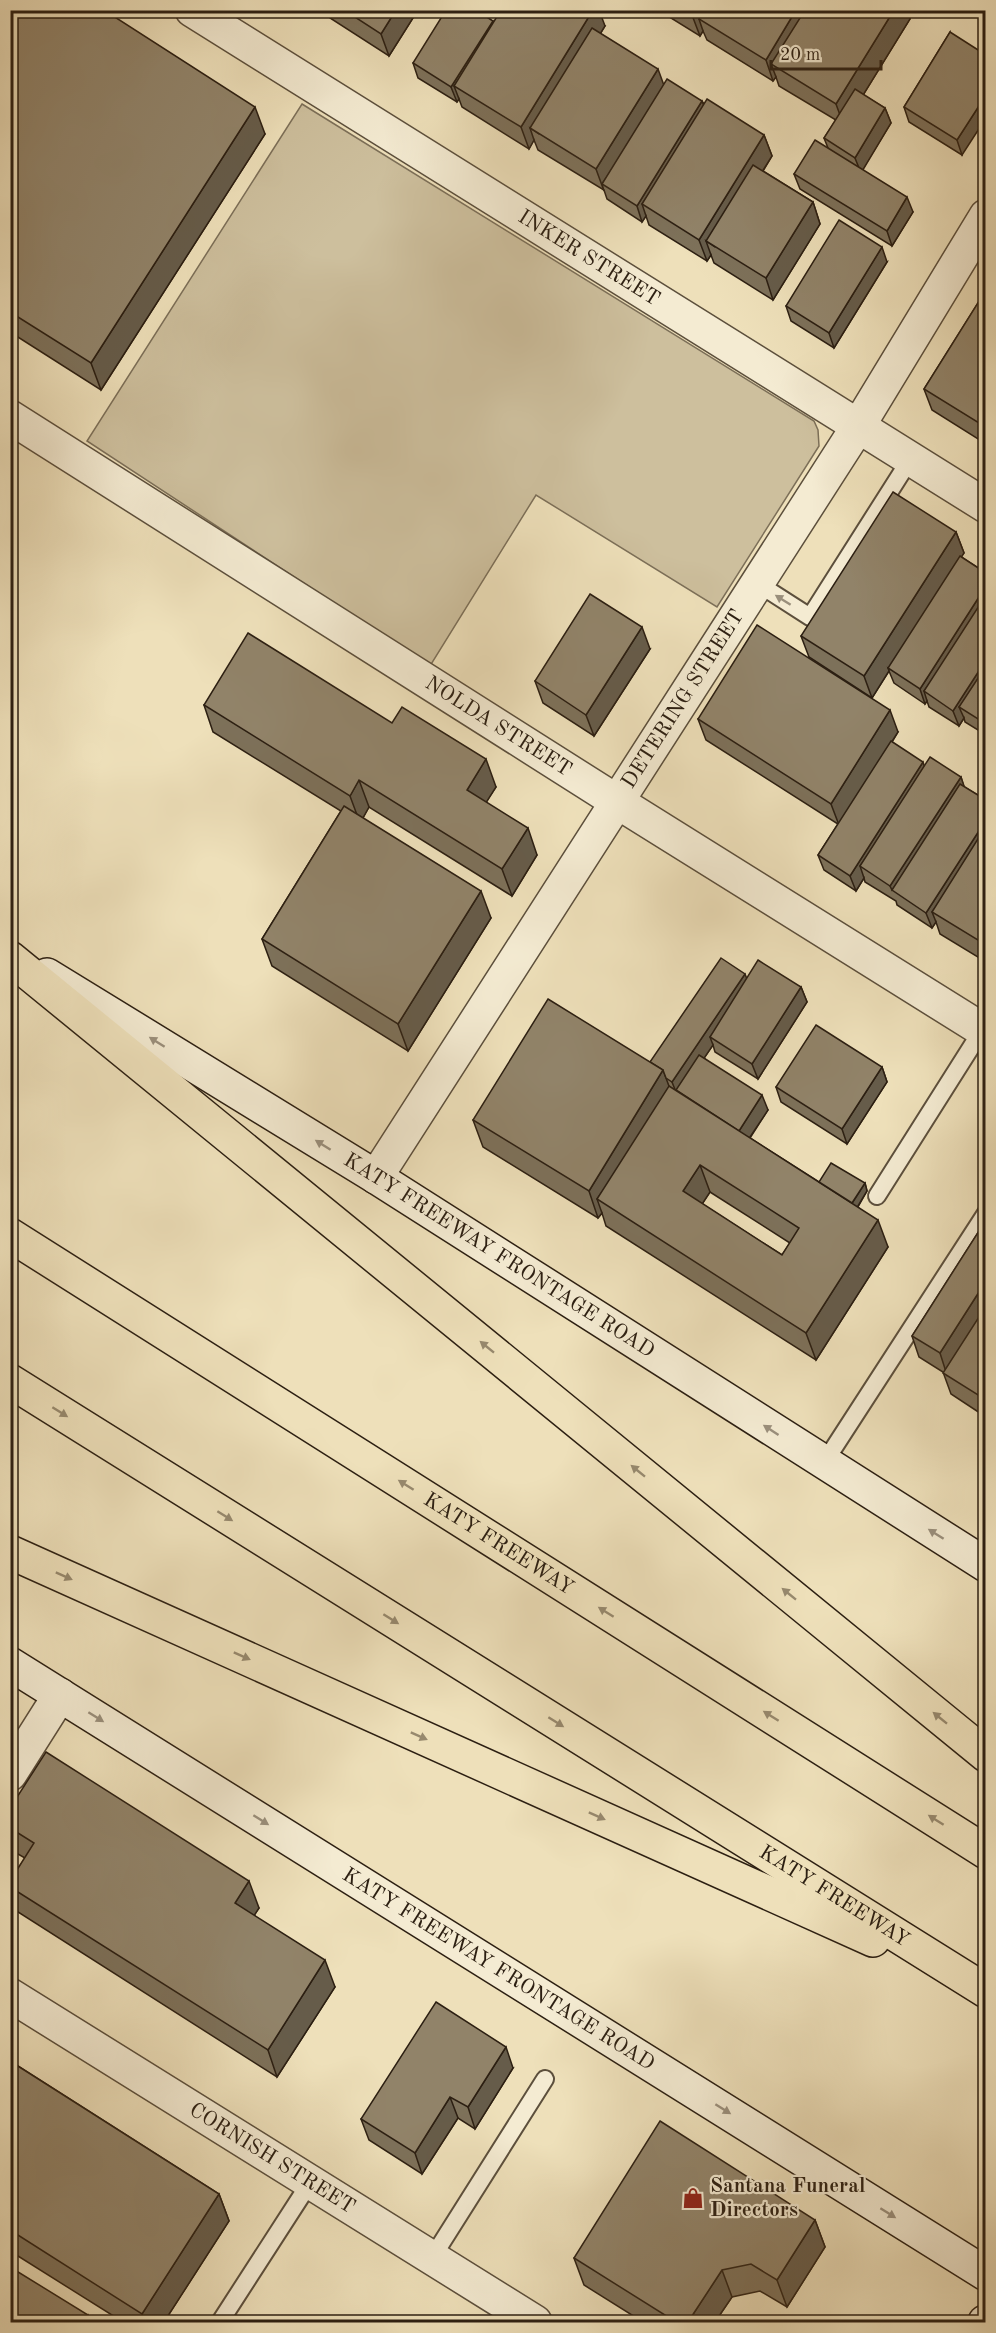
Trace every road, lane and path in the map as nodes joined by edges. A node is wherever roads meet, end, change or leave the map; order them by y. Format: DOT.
graph roads {
  1 [pos="198,12"];
  2 [pos="986,216"];
  3 [pos="10,417"];
  4 [pos="859,425"];
  5 [pos="911,458"];
  6 [pos="986,506"];
  7 [pos="757,583"];
  8 [pos="616,801"];
  9 [pos="10,952"];
  10 [pos="10,958"];
  11 [pos="984,1031"];
  12 [pos="376,1177"];
  13 [pos="877,1196"];
  14 [pos="986,1213"];
  15 [pos="10,1235"];
  16 [pos="10,1382"];
  17 [pos="824,1463"];
  18 [pos="10,1552"];
  19 [pos="986,1565"];
  20 [pos="10,1664"];
  21 [pos="60,1695"];
  22 [pos="986,1755"];
  23 [pos="10,1774"];
  24 [pos="986,1852"];
  25 [pos="986,1991"];
  26 [pos="10,1995"];
  27 [pos="545,2079"];
  28 [pos="311,2181"];
  29 [pos="432,2258"];
  30 [pos="986,2274"];
  31 [pos="220,2322"];
  32 [pos="536,2322"];
  1 -- 4 [label="street, INKER STREET"];
  2 -- 4 [label="street, DETERING STREET"];
  3 -- 8 [label="street, NOLDA STREET"];
  4 -- 5 [label="street, INKER STREET"];
  4 -- 7 [label="street, DETERING STREET"];
  5 -- 6 [label="street, INKER STREET"];
  5 -- 7 [label="lane, one-way"];
  7 -- 8 [label="street, DETERING STREET"];
  8 -- 11 [label="street, NOLDA STREET"];
  8 -- 12 [label="street, DETERING STREET"];
  12 -- 9 [label="street, KATY FREEWAY FRONTAGE ROAD, one-way"];
  22 -- 10 [label="highway, one-way"];
  11 -- 13 [label="lane"];
  17 -- 12 [label="street, KATY FREEWAY FRONTAGE ROAD, one-way"];
  14 -- 17 [label="lane"];
  24 -- 15 [label="highway, KATY FREEWAY, one-way"];
  16 -- 25 [label="highway, KATY FREEWAY, one-way"];
  19 -- 17 [label="street, KATY FREEWAY FRONTAGE ROAD, one-way"];
  18 -- 25 [label="highway, one-way"];
  20 -- 21 [label="street, KATY FREEWAY FRONTAGE ROAD"];
  21 -- 23 [label="street"];
  21 -- 30 [label="street, KATY FREEWAY FRONTAGE ROAD, one-way"];
  26 -- 28 [label="street, CORNISH STREET"];
  27 -- 29 [label="lane"];
  28 -- 29 [label="street, CORNISH STREET"];
  28 -- 31 [label="lane"];
  29 -- 32 [label="street, CORNISH STREET"];
}
